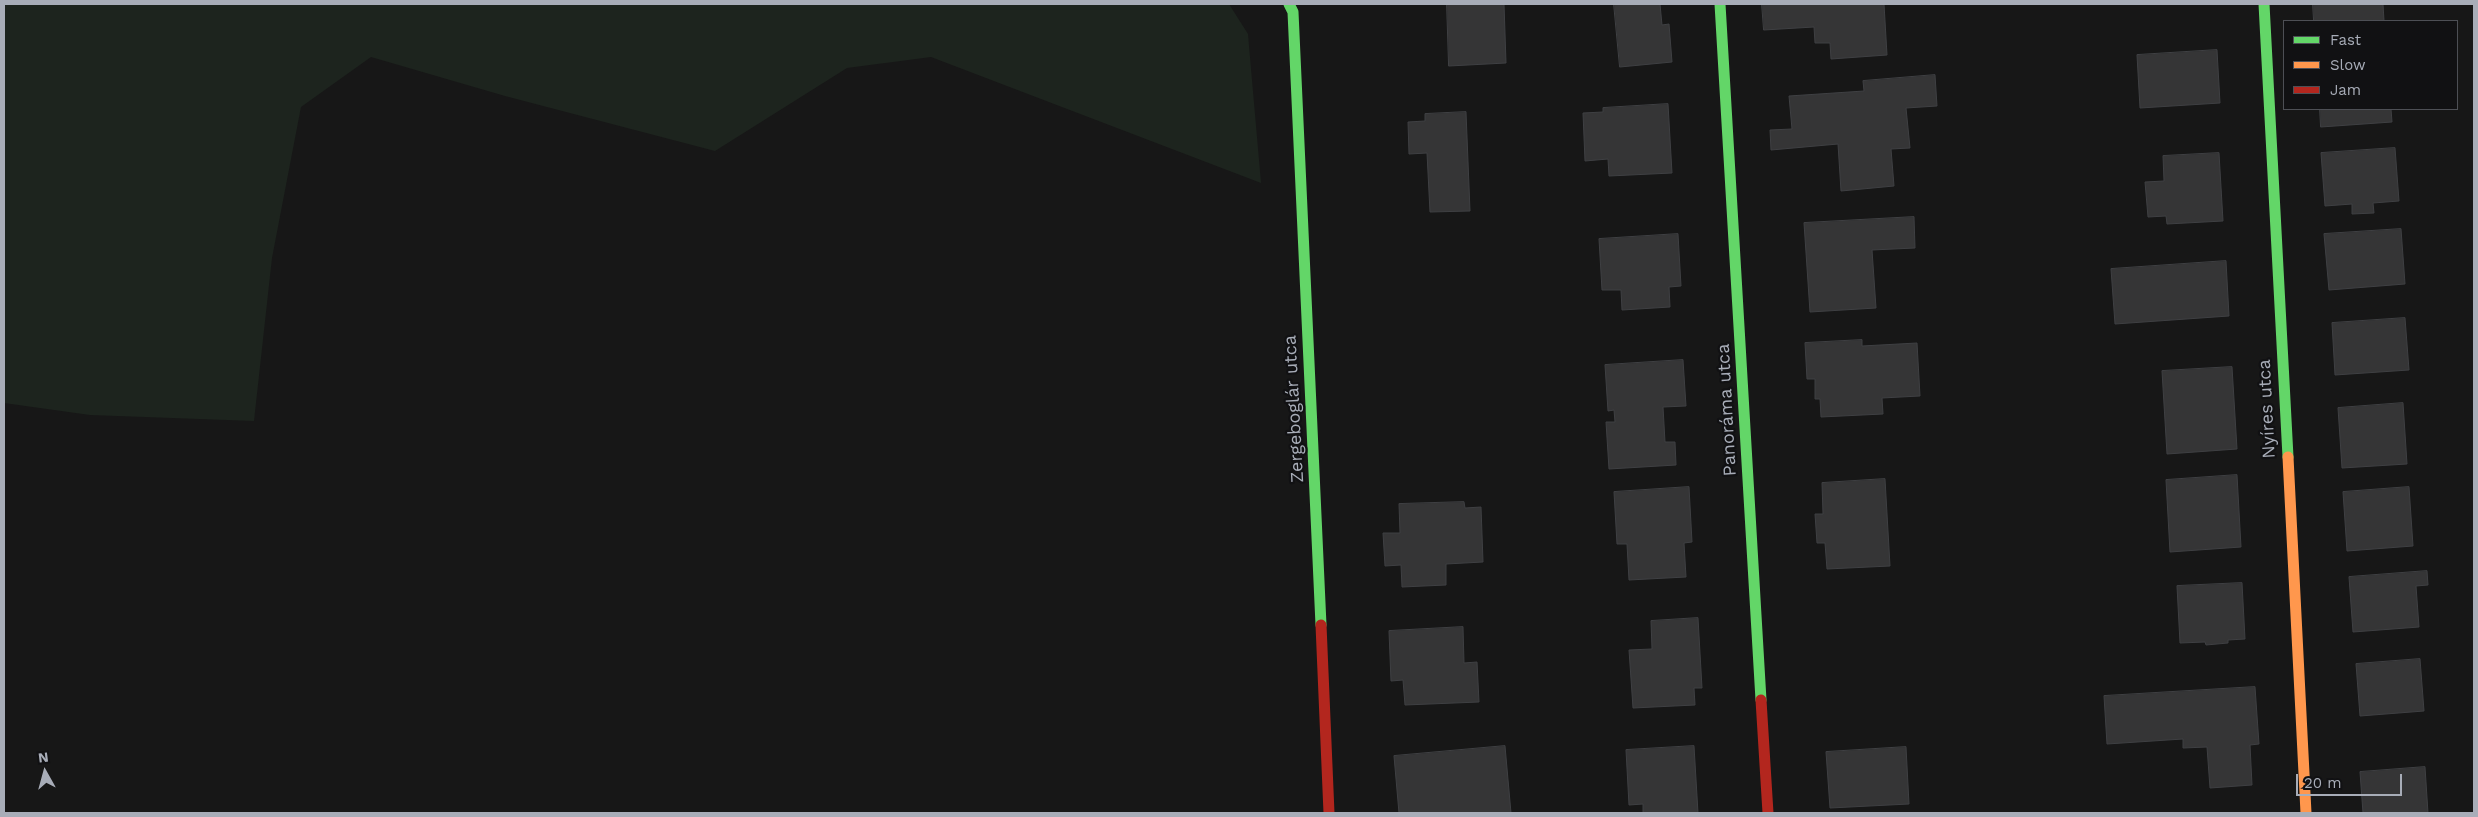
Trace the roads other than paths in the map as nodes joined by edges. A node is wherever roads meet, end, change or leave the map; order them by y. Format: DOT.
graph roads {
  1 [pos="1289,4"];
  2 [pos="1720,4"];
  3 [pos="2264,4"];
  4 [pos="1329,813"];
  5 [pos="1768,813"];
  6 [pos="2306,813"];
  1 -- 4 [label="street, Zergeboglár utca"];
  2 -- 5 [label="street, Panoráma utca"];
  3 -- 6 [label="street, Nyíres utca"];
}
